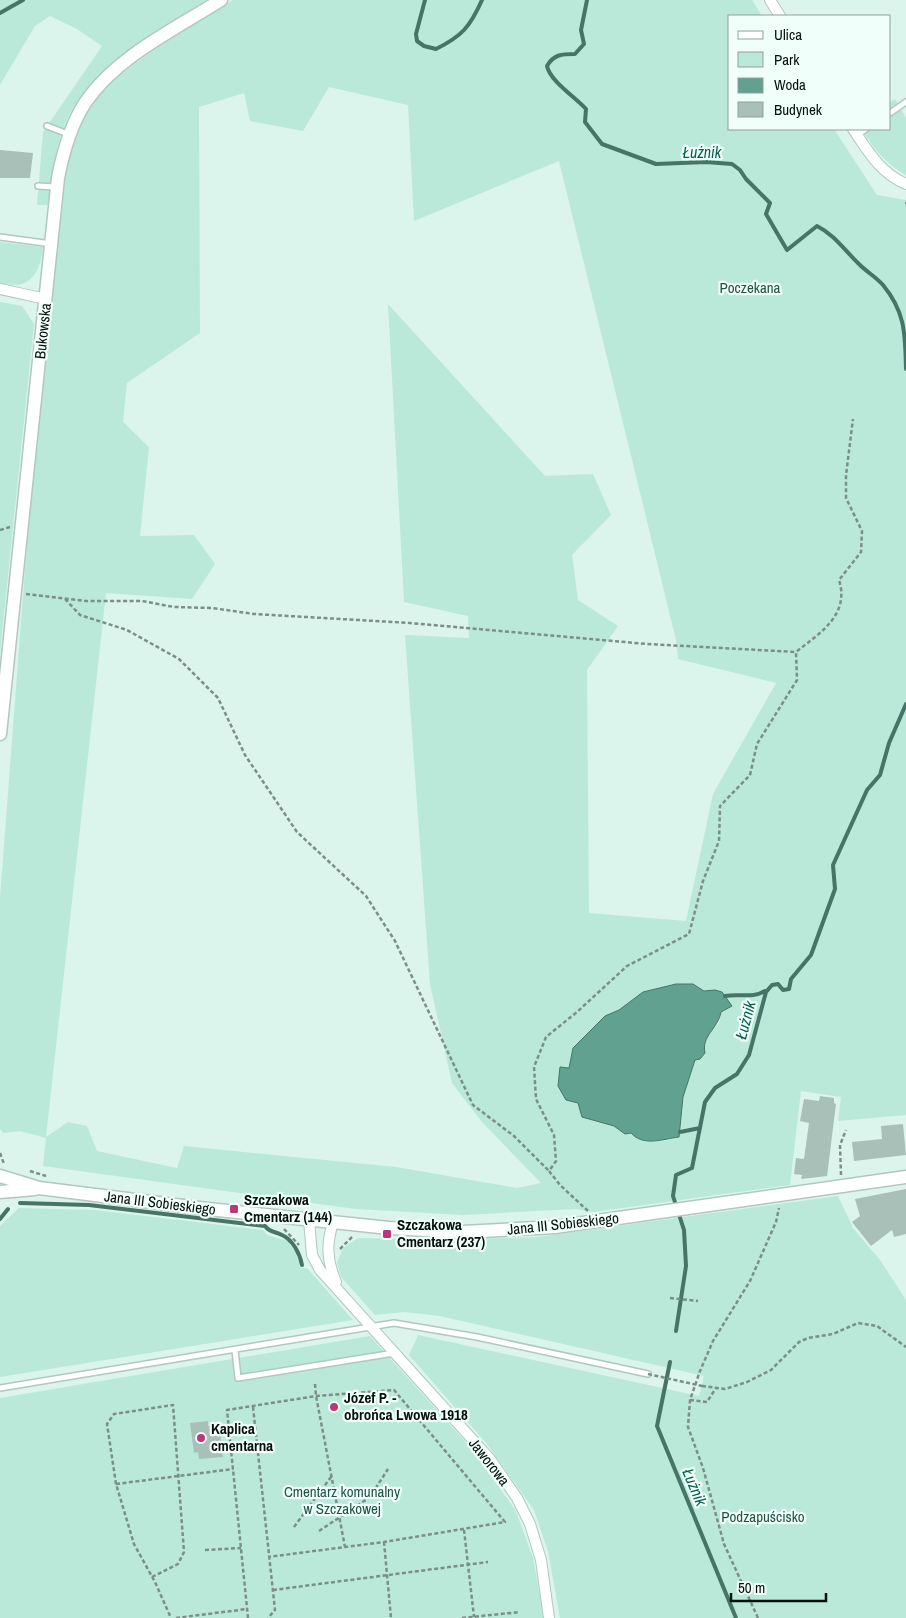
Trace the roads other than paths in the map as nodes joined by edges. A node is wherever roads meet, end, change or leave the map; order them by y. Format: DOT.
graph roads {
  1 [pos="220,0"];
  2 [pos="770,0"];
  3 [pos="779,15"];
  4 [pos="906,102"];
  5 [pos="891,112"];
  6 [pos="48,126"];
  7 [pos="859,131"];
  8 [pos="70,134"];
  9 [pos="906,184"];
  10 [pos="38,186"];
  11 [pos="57,188"];
  12 [pos="0,237"];
  13 [pos="52,244"];
  14 [pos="0,289"];
  15 [pos="46,299"];
  16 [pos="0,734"];
  17 [pos="4,1171"];
  18 [pos="906,1178"];
  19 [pos="40,1188"];
  20 [pos="0,1192"];
  21 [pos="309,1220"];
  22 [pos="333,1222"];
  23 [pos="338,1288"];
  24 [pos="372,1328"];
  25 [pos="235,1350"];
  26 [pos="395,1353"];
  27 [pos="648,1374"];
  28 [pos="0,1388"];
  29 [pos="549,1618"];
  1 -- 8 [label="street, Bukowska"];
  2 -- 3 [label="street"];
  4 -- 5 [label="lane"];
  6 -- 8 [label="lane"];
  7 -- 9 [label="street"];
  8 -- 11 [label="street, Bukowska"];
  10 -- 11 [label="lane"];
  11 -- 13 [label="street, Bukowska"];
  12 -- 13 [label="lane"];
  13 -- 15 [label="street, Bukowska"];
  14 -- 15 [label="street"];
  15 -- 16 [label="street, Bukowska"];
  17 -- 19 [label="street"];
  18 -- 22 [label="street, Jana III Sobieskiego"];
  19 -- 20 [label="street"];
  19 -- 21 [label="street, Jana III Sobieskiego"];
  21 -- 22 [label="street, Jana III Sobieskiego"];
  21 -- 23 [label="street, Jaworowa"];
  22 -- 23 [label="street, Jaworowa"];
  23 -- 24 [label="street, Jaworowa"];
  24 -- 25 [label="lane"];
  24 -- 26 [label="street, Jaworowa"];
  24 -- 27 [label="lane"];
  25 -- 26 [label="lane"];
  25 -- 28 [label="lane"];
  26 -- 29 [label="street, Jaworowa"];
}
